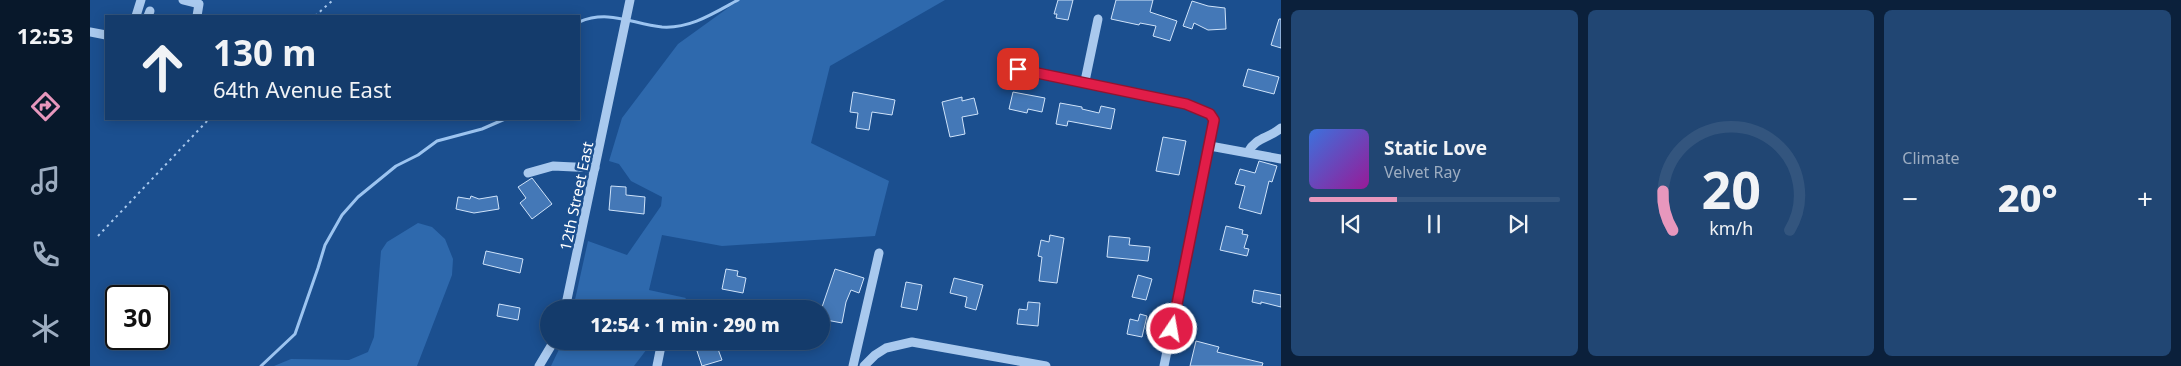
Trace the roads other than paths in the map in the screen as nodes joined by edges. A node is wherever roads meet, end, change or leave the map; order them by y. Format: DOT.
graph roads {
  1 [pos="141,0"];
  2 [pos="183,0"];
  3 [pos="630,0"];
  4 [pos="136,15"];
  5 [pos="197,15"];
  6 [pos="1098,20"];
  7 [pos="90,32"];
  8 [pos="105,35"];
  9 [pos="1018,69"];
  10 [pos="1085,82"];
  11 [pos="1281,128"];
  12 [pos="1210,146"];
  13 [pos="1248,152"];
  14 [pos="1281,159"];
  15 [pos="595,168"];
  16 [pos="528,173"];
  17 [pos="879,253"];
  18 [pos="567,300"];
  19 [pos="549,350"];
  20 [pos="660,350"];
  21 [pos="540,366"];
  22 [pos="657,366"];
  23 [pos="853,366"];
  24 [pos="864,366"];
  25 [pos="1046,366"];
  26 [pos="1164,366"];
  1 -- 4 [label="street"];
  2 -- 5 [label="street"];
  3 -- 15 [label="street, 12th Street East"];
  6 -- 10 [label="street"];
  7 -- 8 [label="street"];
  9 -- 10 [label="street"];
  10 -- 12 [label="street"];
  11 -- 13 [label="street"];
  12 -- 13 [label="street"];
  12 -- 26 [label="street"];
  13 -- 14 [label="street"];
  15 -- 16 [label="street"];
  15 -- 18 [label="street, 12th Street East"];
  17 -- 23 [label="street"];
  19 -- 21 [label="street"];
  20 -- 22 [label="street"];
  24 -- 25 [label="street"];
}
